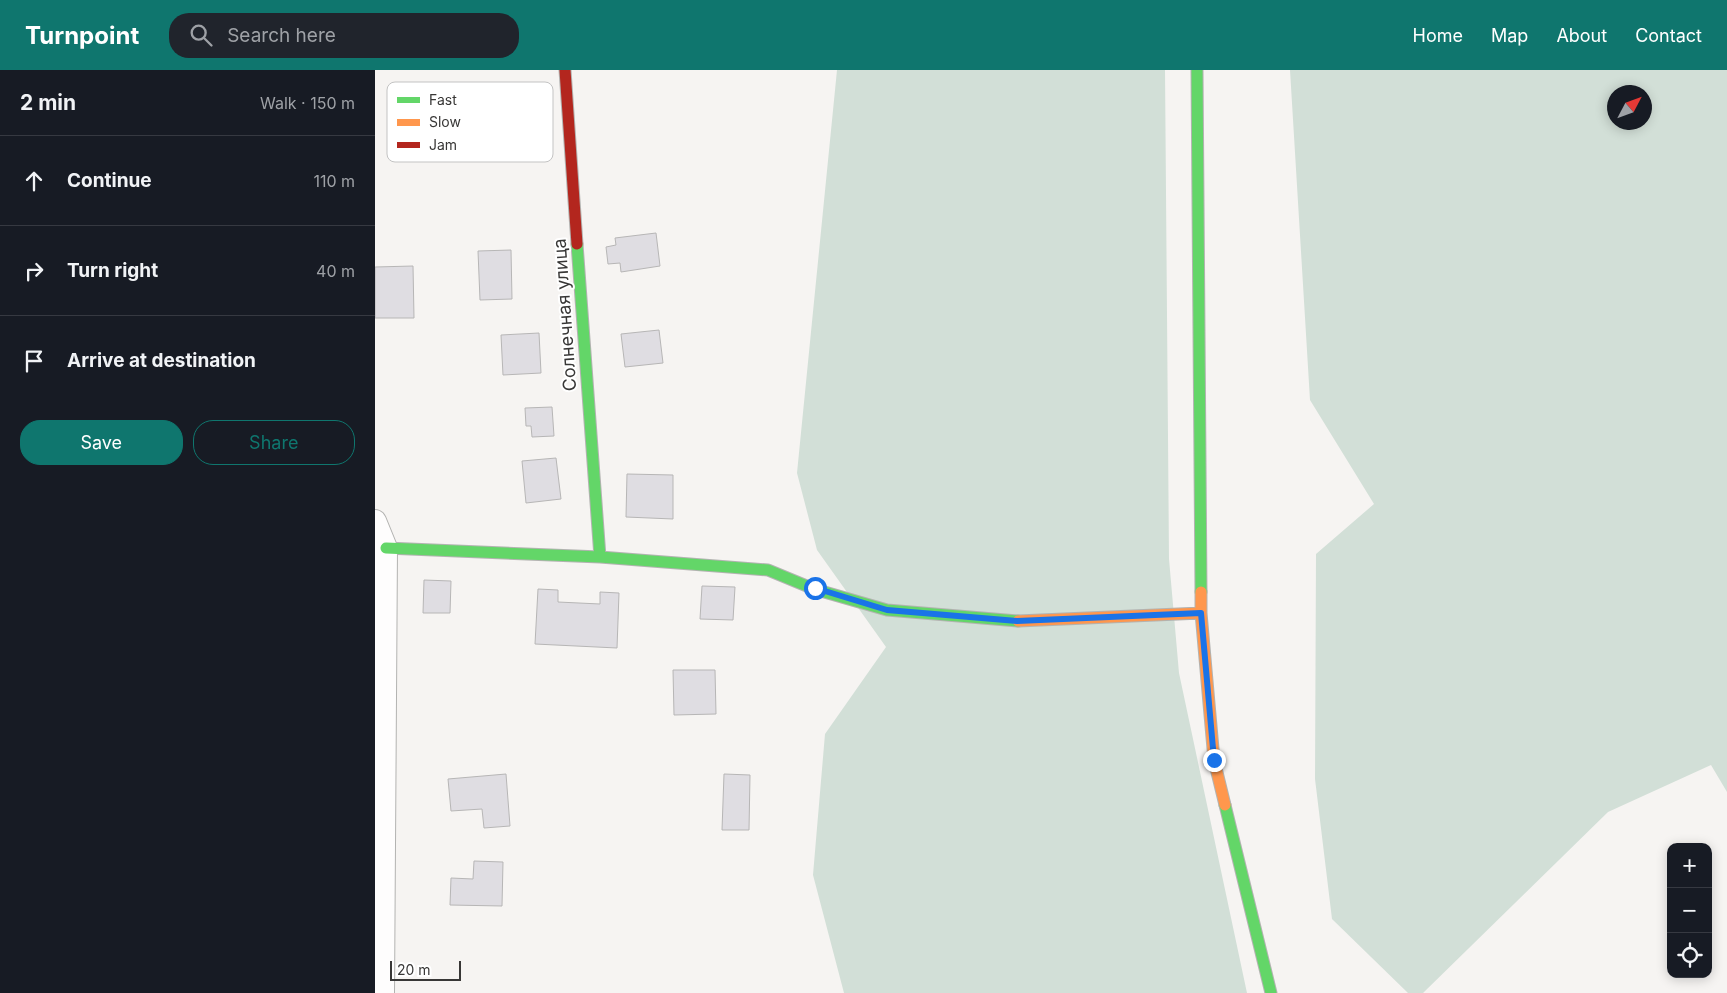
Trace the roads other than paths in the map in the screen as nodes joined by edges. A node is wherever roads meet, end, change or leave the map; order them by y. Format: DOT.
graph roads {
  1 [pos="565,70"];
  2 [pos="1197,70"];
  3 [pos="375,521"];
  4 [pos="386,548"];
  5 [pos="600,557"];
  6 [pos="1201,613"];
  7 [pos="383,993"];
  8 [pos="1271,993"];
  1 -- 5 [label="street, Солнечная улица"];
  2 -- 6 [label="street"];
  3 -- 4 [label="street"];
  4 -- 5 [label="street"];
  4 -- 7 [label="street"];
  5 -- 6 [label="street"];
  6 -- 8 [label="street"];
}
